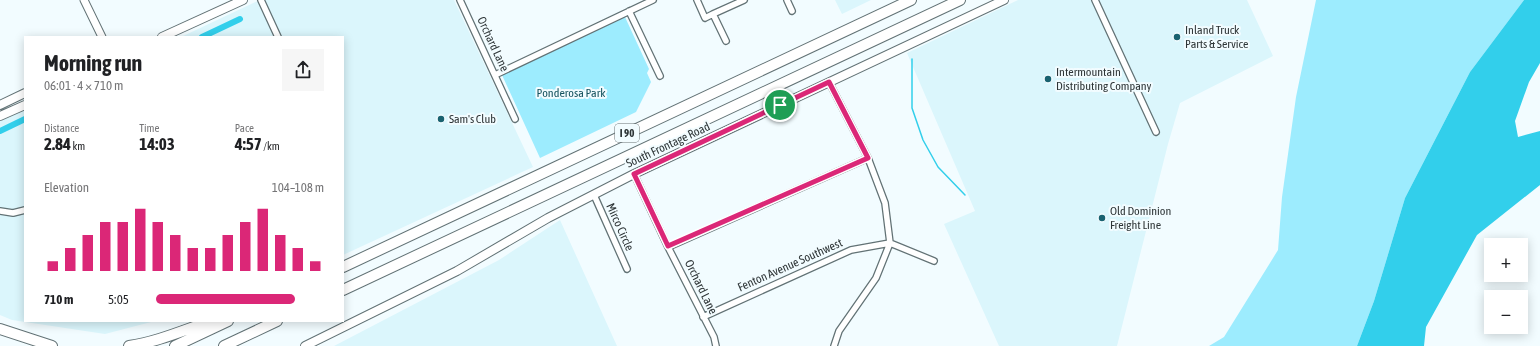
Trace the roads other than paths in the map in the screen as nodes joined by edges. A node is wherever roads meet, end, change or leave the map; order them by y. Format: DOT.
graph roads {
  1 [pos="84,0"];
  2 [pos="243,0"];
  3 [pos="261,0"];
  4 [pos="653,0"];
  5 [pos="697,0"];
  6 [pos="744,0"];
  7 [pos="787,0"];
  8 [pos="911,0"];
  9 [pos="960,0"];
  10 [pos="1004,0"];
  11 [pos="1095,0"];
  12 [pos="463,1"];
  13 [pos="630,11"];
  14 [pos="792,11"];
  15 [pos="713,14"];
  16 [pos="102,36"];
  17 [pos="164,36"];
  18 [pos="278,36"];
  19 [pos="726,42"];
  20 [pos="495,75"];
  21 [pos="660,76"];
  22 [pos="829,82"];
  23 [pos="24,94"];
  24 [pos="3,104"];
  25 [pos="24,105"];
  26 [pos="0,116"];
  27 [pos="515,119"];
  28 [pos="1156,132"];
  29 [pos="868,158"];
  30 [pos="634,174"];
  31 [pos="594,194"];
  32 [pos="24,210"];
  33 [pos="0,211"];
  34 [pos="890,244"];
  35 [pos="668,246"];
  36 [pos="934,261"];
  37 [pos="344,267"];
  38 [pos="627,269"];
  39 [pos="344,290"];
  40 [pos="703,317"];
  41 [pos="208,322"];
  42 [pos="226,322"];
  43 [pos="276,322"];
  44 [pos="276,322"];
  45 [pos="0,329"];
  46 [pos="52,346"];
  47 [pos="128,346"];
  48 [pos="175,346"];
  49 [pos="224,346"];
  50 [pos="234,346"];
  51 [pos="305,346"];
  52 [pos="716,346"];
  53 [pos="834,346"];
  1 -- 16 [label="street"];
  2 -- 17 [label="main road"];
  3 -- 18 [label="street"];
  4 -- 13 [label="street"];
  5 -- 15 [label="street"];
  6 -- 15 [label="street"];
  7 -- 14 [label="street"];
  8 -- 37 [label="highway, I 90"];
  9 -- 39 [label="highway, I 90"];
  10 -- 22 [label="main road, South Frontage Road"];
  11 -- 28 [label="street"];
  12 -- 20 [label="street, Orchard Lane"];
  13 -- 20 [label="street"];
  13 -- 21 [label="street"];
  15 -- 19 [label="street"];
  20 -- 27 [label="street, Orchard Lane"];
  22 -- 29 [label="street"];
  22 -- 30 [label="main road, South Frontage Road"];
  23 -- 24 [label="main road"];
  25 -- 26 [label="main road"];
  29 -- 34 [label="street"];
  29 -- 35 [label="street"];
  30 -- 31 [label="main road, South Frontage Road"];
  30 -- 35 [label="street, Orchard Lane"];
  31 -- 38 [label="street, Mirco Circle"];
  31 -- 51 [label="main road, South Frontage Road"];
  32 -- 33 [label="street"];
  34 -- 36 [label="street, Fenton Avenue Southwest"];
  34 -- 40 [label="street, Fenton Avenue Southwest"];
  34 -- 53 [label="street"];
  35 -- 40 [label="street, Orchard Lane"];
  40 -- 52 [label="street, Orchard Lane"];
  41 -- 47 [label="highway"];
  42 -- 48 [label="highway"];
  43 -- 49 [label="highway"];
  44 -- 50 [label="highway"];
  45 -- 46 [label="highway"];
}
